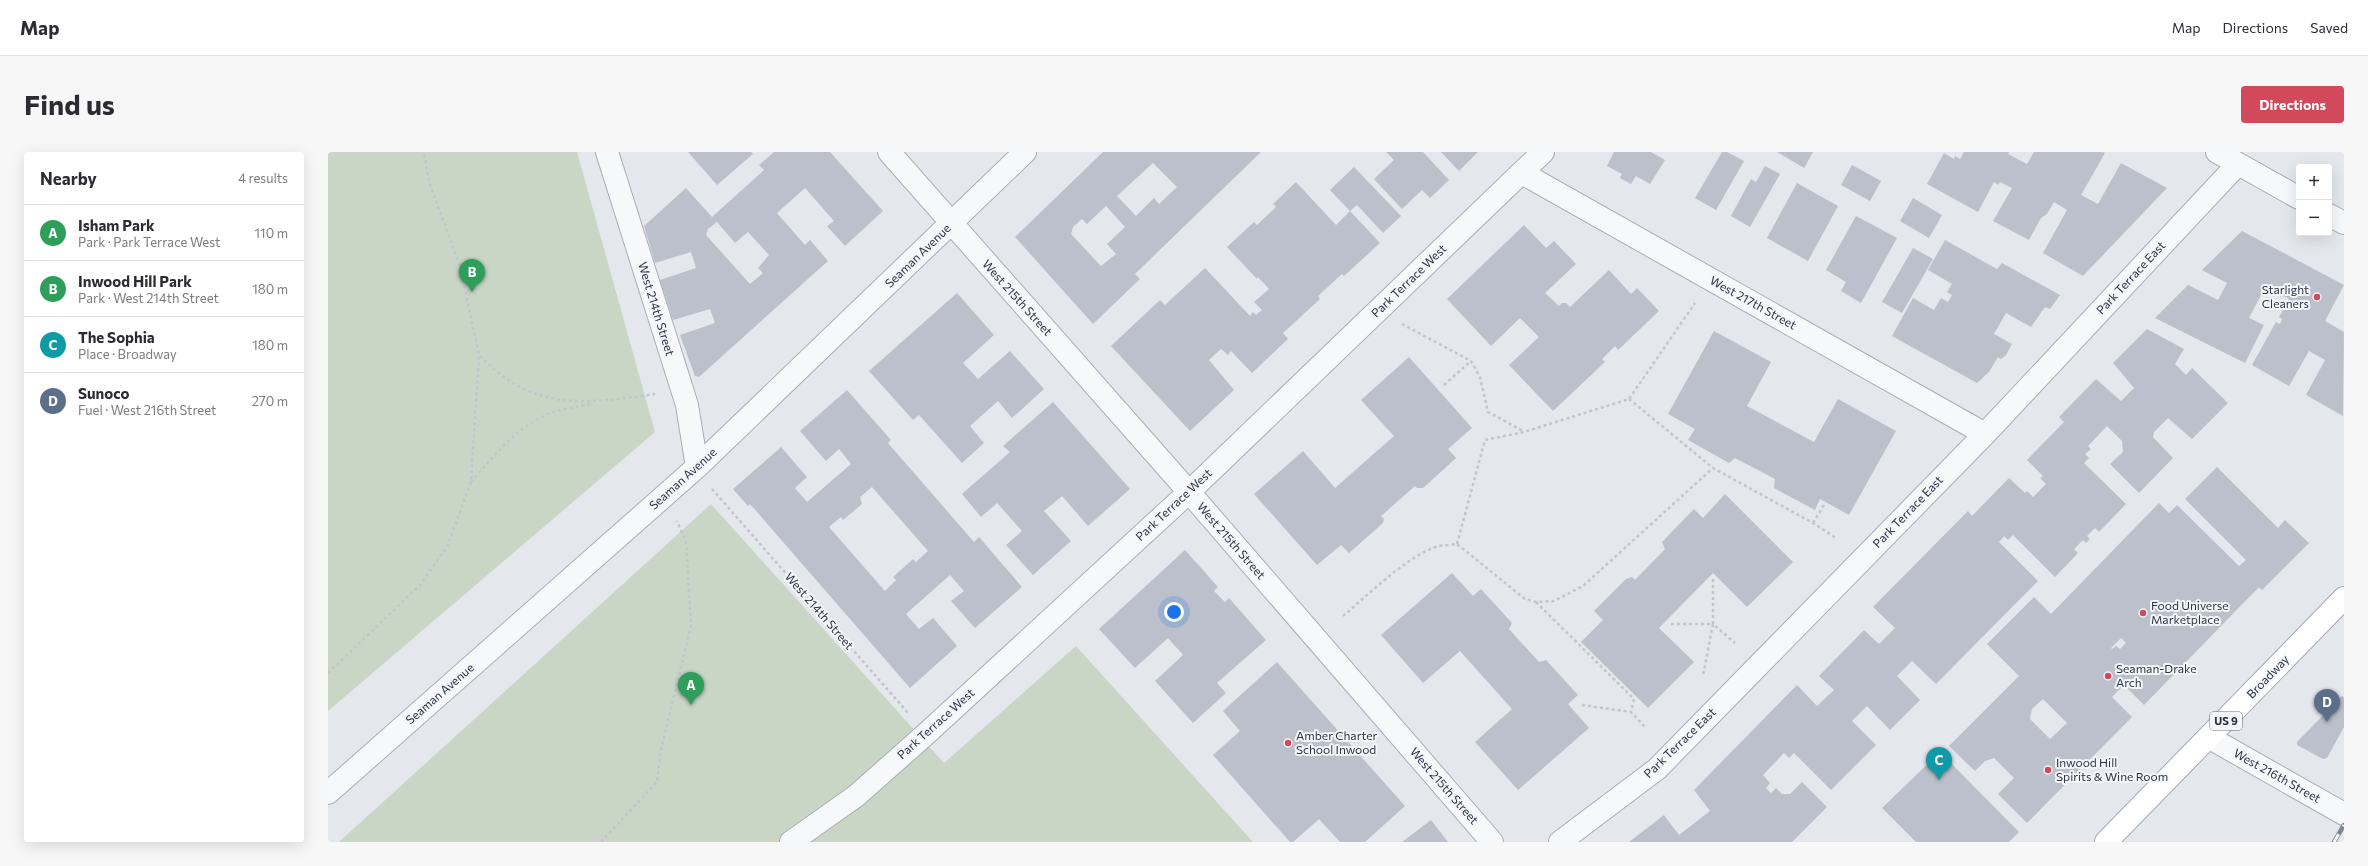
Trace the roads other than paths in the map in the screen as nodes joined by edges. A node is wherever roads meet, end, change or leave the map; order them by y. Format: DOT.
graph roads {
  1 [pos="607,152"];
  2 [pos="889,152"];
  3 [pos="1025,152"];
  4 [pos="1543,152"];
  5 [pos="2217,152"];
  6 [pos="2238,164"];
  7 [pos="1522,173"];
  8 [pos="2296,196"];
  9 [pos="2332,217"];
  10 [pos="2344,223"];
  11 [pos="952,224"];
  12 [pos="1985,434"];
  13 [pos="697,467"];
  14 [pos="1189,492"];
  15 [pos="2344,598"];
  16 [pos="2210,738"];
  17 [pos="328,793"];
  18 [pos="2344,814"];
  19 [pos="791,842"];
  20 [pos="1492,842"];
  21 [pos="1560,842"];
  22 [pos="2106,842"];
  1 -- 13 [label="street, West 214th Street"];
  2 -- 11 [label="street, West 215th Street"];
  3 -- 11 [label="street, Seaman Avenue"];
  4 -- 7 [label="street, Park Terrace West"];
  5 -- 6 [label="street"];
  6 -- 8 [label="street"];
  6 -- 12 [label="street, Park Terrace East"];
  7 -- 12 [label="street, West 217th Street"];
  7 -- 14 [label="street, Park Terrace West"];
  9 -- 10 [label="street"];
  11 -- 13 [label="street, Seaman Avenue"];
  11 -- 14 [label="street, West 215th Street"];
  12 -- 21 [label="street, Park Terrace East"];
  13 -- 17 [label="street, Seaman Avenue"];
  14 -- 19 [label="street, Park Terrace West"];
  14 -- 20 [label="street, West 215th Street"];
  15 -- 16 [label="main road, Broadway / US 9"];
  16 -- 18 [label="street, West 216th Street"];
  16 -- 22 [label="main road, Broadway / US 9"];
}
